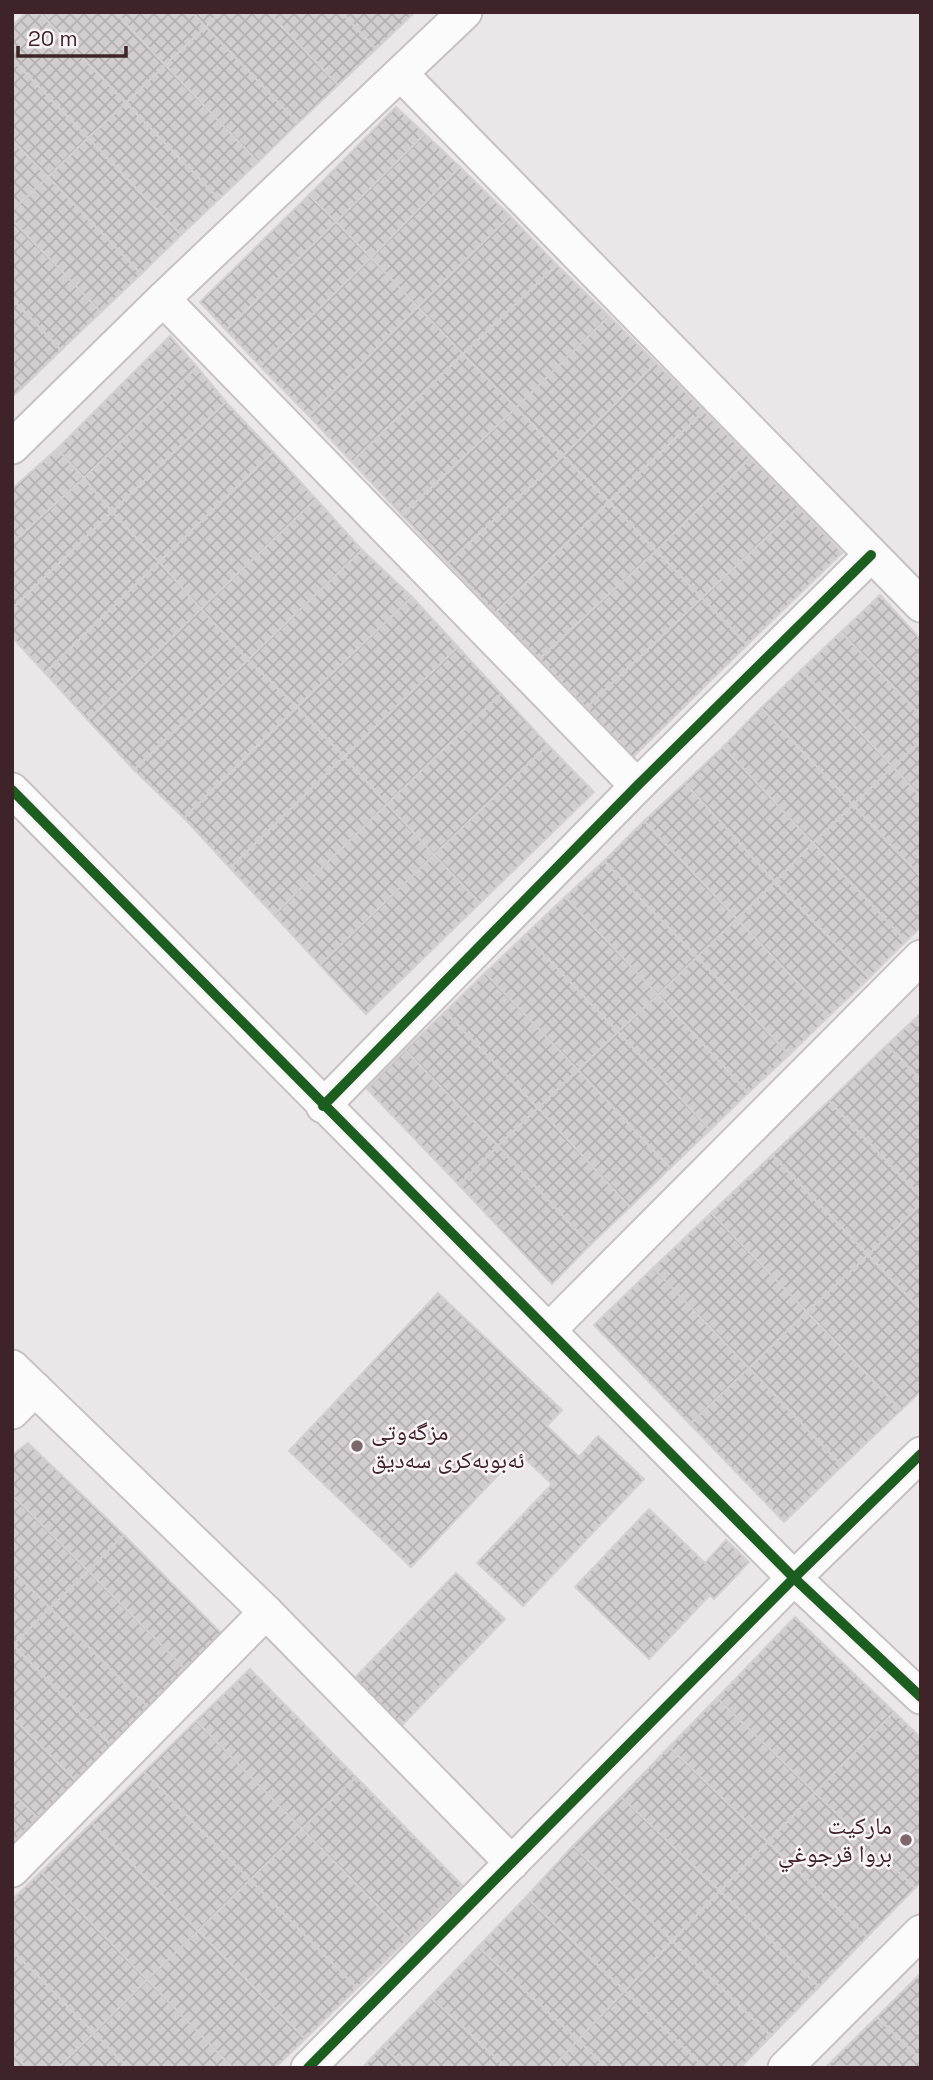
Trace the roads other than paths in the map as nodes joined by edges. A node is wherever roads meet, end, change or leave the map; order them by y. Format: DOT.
graph roads {
  1 [pos="465,12"];
  2 [pos="401,74"];
  3 [pos="163,299"];
  4 [pos="12,447"];
  5 [pos="872,555"];
  6 [pos="921,605"];
  7 [pos="637,786"];
  8 [pos="12,790"];
  9 [pos="921,957"];
  10 [pos="323,1106"];
  11 [pos="550,1330"];
  12 [pos="20,1389"];
  13 [pos="921,1454"];
  14 [pos="794,1578"];
  15 [pos="266,1612"];
  16 [pos="921,1697"];
  17 [pos="512,1863"];
  18 [pos="12,1870"];
  19 [pos="921,1932"];
  20 [pos="308,2068"];
  21 [pos="785,2068"];
  1 -- 2 [label="street"];
  2 -- 3 [label="street"];
  2 -- 5 [label="street"];
  3 -- 4 [label="street"];
  3 -- 7 [label="street"];
  5 -- 6 [label="street"];
  5 -- 7 [label="street"];
  7 -- 10 [label="street"];
  8 -- 10 [label="street"];
  9 -- 11 [label="street"];
  10 -- 11 [label="street"];
  11 -- 14 [label="street"];
  12 -- 15 [label="street"];
  13 -- 14 [label="street"];
  14 -- 16 [label="street"];
  14 -- 17 [label="street"];
  15 -- 17 [label="street"];
  15 -- 18 [label="street"];
  17 -- 20 [label="street"];
  19 -- 21 [label="street"];
}
